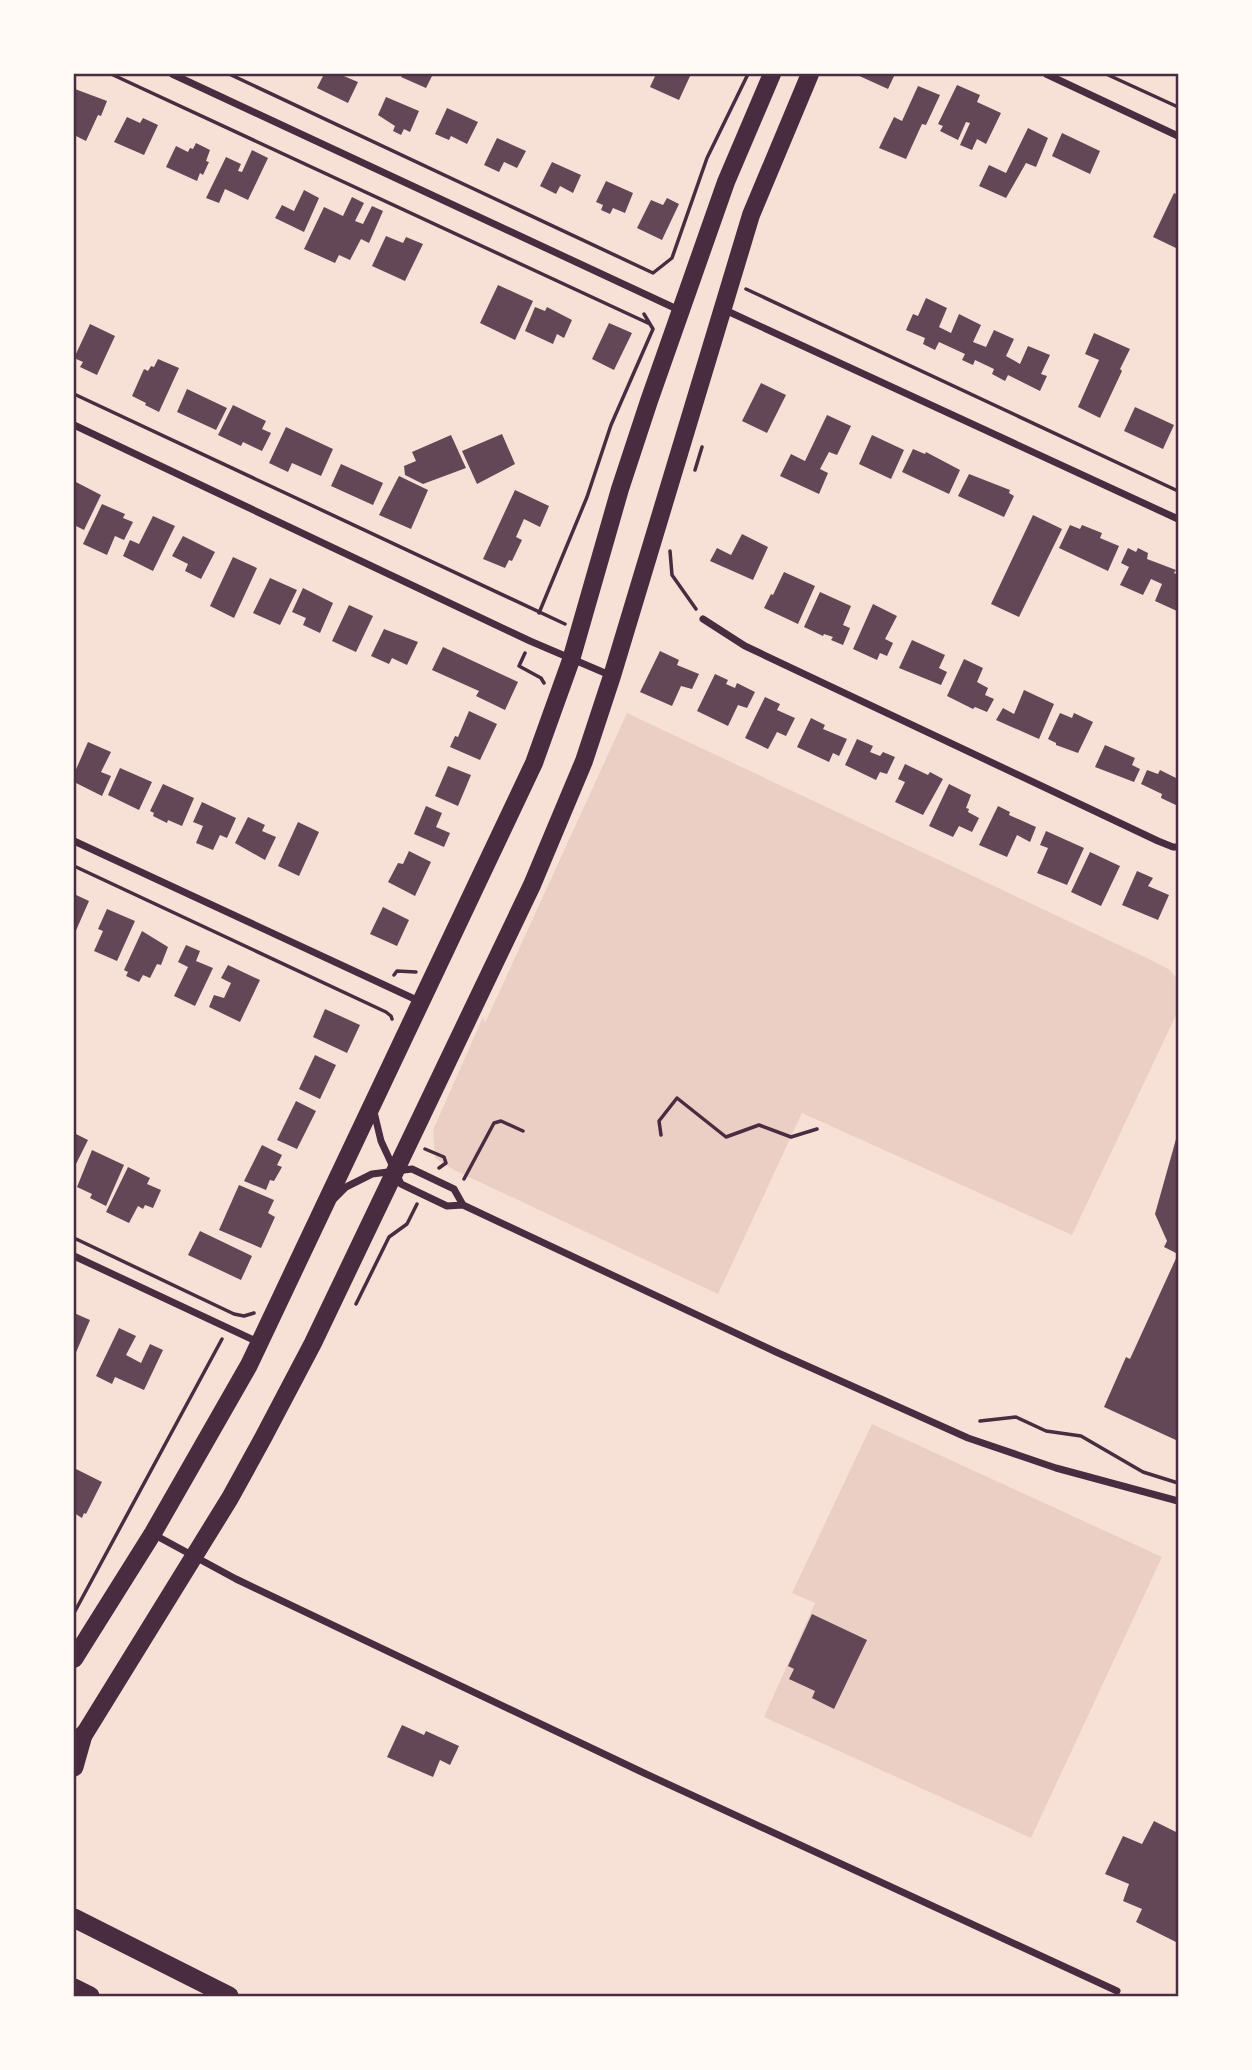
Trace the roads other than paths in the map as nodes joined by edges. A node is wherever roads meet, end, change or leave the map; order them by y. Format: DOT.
graph roads {
  1 [pos="172,74"];
  2 [pos="772,74"];
  3 [pos="810,74"];
  4 [pos="1046,74"];
  5 [pos="1178,136"];
  6 [pos="723,309"];
  7 [pos="681,311"];
  8 [pos="74,425"];
  9 [pos="1178,519"];
  10 [pos="703,619"];
  11 [pos="571,660"];
  12 [pos="612,676"];
  13 [pos="74,841"];
  14 [pos="1178,847"];
  15 [pos="421,1003"];
  16 [pos="373,1105"];
  17 [pos="396,1171"];
  18 [pos="463,1205"];
  19 [pos="323,1211"];
  20 [pos="74,1256"];
  21 [pos="260,1343"];
  22 [pos="1178,1501"];
  23 [pos="153,1533"];
  24 [pos="194,1557"];
  25 [pos="74,1659"];
  26 [pos="78,1743"];
  27 [pos="74,1767"];
  28 [pos="74,1918"];
  29 [pos="74,1988"];
  30 [pos="1117,1991"];
  31 [pos="90,1997"];
  32 [pos="229,1997"];
  1 -- 7 [label="street"];
  2 -- 7 [label="main road"];
  3 -- 6 [label="main road"];
  4 -- 5 [label="street"];
  6 -- 9 [label="street"];
  6 -- 12 [label="main road"];
  7 -- 11 [label="main road"];
  8 -- 11 [label="street"];
  10 -- 14 [label="street"];
  11 -- 12 [label="street"];
  11 -- 15 [label="main road"];
  12 -- 17 [label="main road"];
  13 -- 15 [label="street"];
  15 -- 16 [label="main road"];
  16 -- 17 [label="street"];
  16 -- 19 [label="main road"];
  17 -- 18 [label="street"];
  17 -- 18 [label="street"];
  17 -- 19 [label="street"];
  17 -- 24 [label="main road"];
  18 -- 22 [label="street"];
  19 -- 21 [label="main road"];
  20 -- 21 [label="street"];
  21 -- 23 [label="main road"];
  23 -- 24 [label="street"];
  23 -- 25 [label="main road"];
  24 -- 26 [label="main road"];
  24 -- 30 [label="street"];
  26 -- 27 [label="highway"];
  28 -- 32 [label="highway"];
  29 -- 31 [label="highway"];
}
